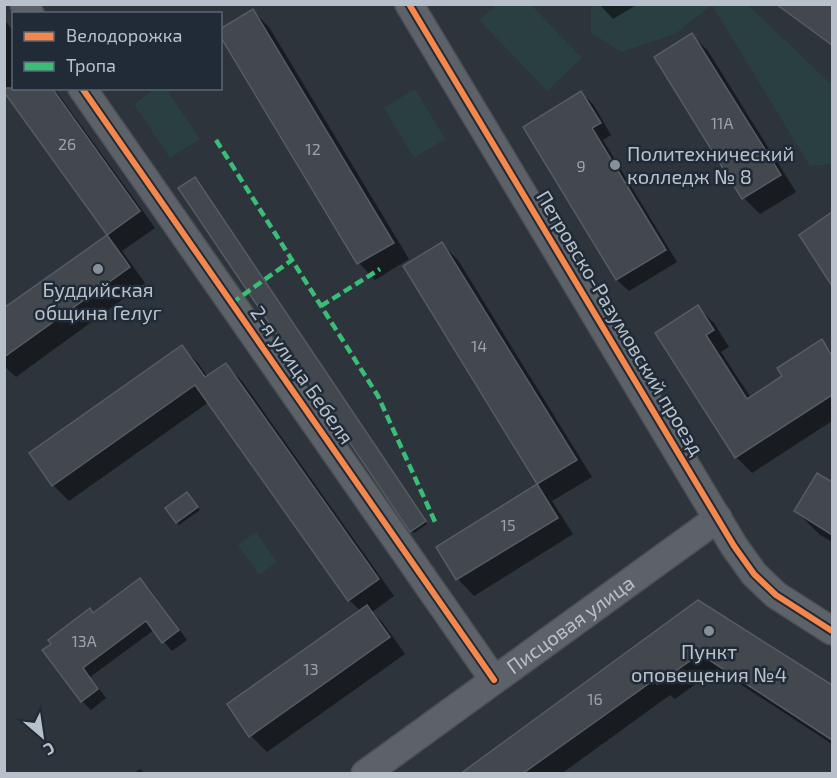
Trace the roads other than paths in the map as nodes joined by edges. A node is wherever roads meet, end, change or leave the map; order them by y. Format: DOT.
graph roads {
  1 [pos="409,4"];
  2 [pos="83,90"];
  3 [pos="718,518"];
  4 [pos="832,631"];
  5 [pos="494,680"];
  6 [pos="365,774"];
  1 -- 3 [label="street, Петровско-Разумовский проезд"];
  2 -- 5 [label="street, 2-я улица Бебеля"];
  3 -- 4 [label="street, Петровско-Разумовский проезд"];
  3 -- 5 [label="street, Писцовая улица"];
  5 -- 6 [label="street, Писцовая улица"];
}
